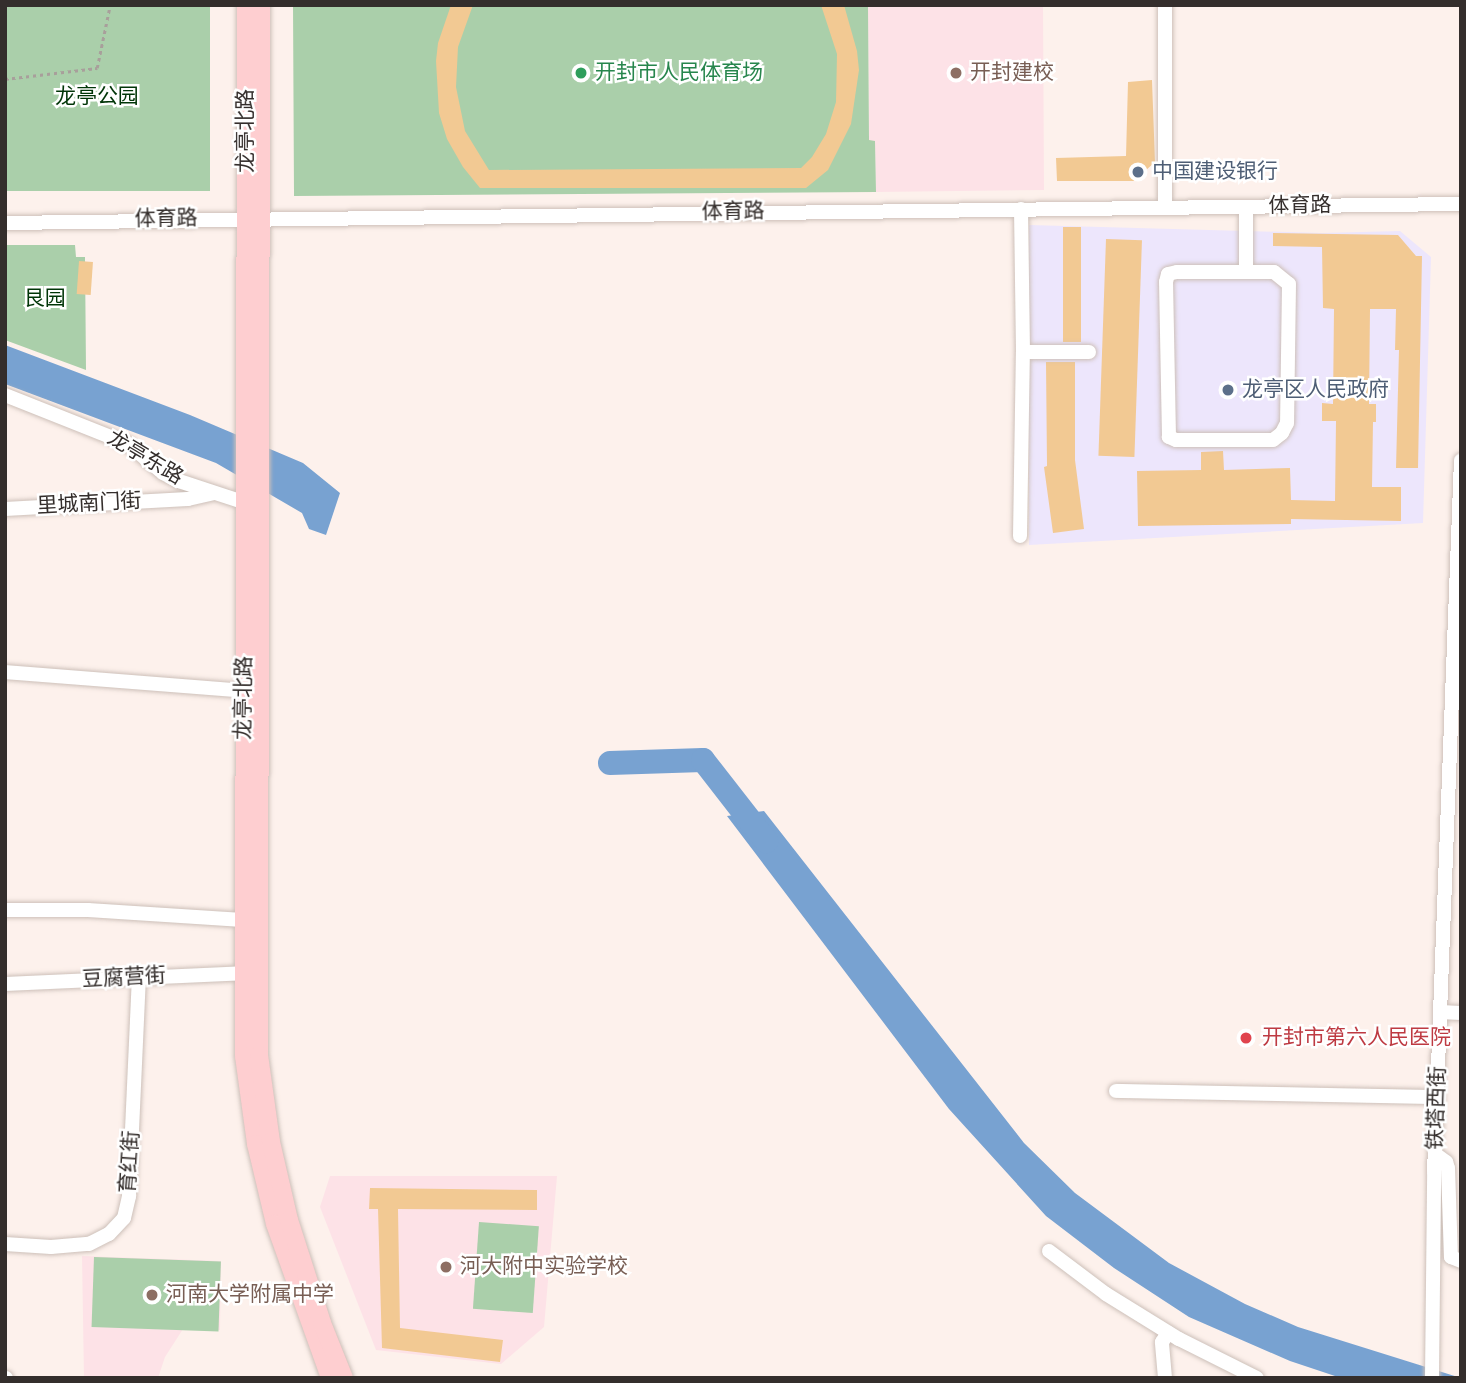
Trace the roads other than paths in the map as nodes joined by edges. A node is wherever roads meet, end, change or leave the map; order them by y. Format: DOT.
graph roads {
  1 [pos="246,5"];
  2 [pos="261,5"];
  3 [pos="1165,5"];
  4 [pos="1461,204"];
  5 [pos="1247,207"];
  6 [pos="1165,208"];
  7 [pos="1020,209"];
  8 [pos="254,218"];
  9 [pos="5,223"];
  10 [pos="1245,272"];
  11 [pos="1023,352"];
  12 [pos="1089,352"];
  13 [pos="5,395"];
  14 [pos="1461,461"];
  15 [pos="214,492"];
  16 [pos="251,496"];
  17 [pos="5,509"];
  18 [pos="1020,536"];
  19 [pos="5,672"];
  20 [pos="244,691"];
  21 [pos="1456,740"];
  22 [pos="1454,836"];
  23 [pos="5,909"];
  24 [pos="243,920"];
  25 [pos="243,973"];
  26 [pos="139,977"];
  27 [pos="5,984"];
  28 [pos="1440,1012"];
  29 [pos="1461,1013"];
  30 [pos="1116,1091"];
  31 [pos="1437,1097"];
  32 [pos="1435,1154"];
  33 [pos="5,1244"];
  34 [pos="1049,1251"];
  35 [pos="1461,1261"];
  36 [pos="1168,1332"];
  37 [pos="330,1378"];
  38 [pos="344,1378"];
  39 [pos="1165,1378"];
  40 [pos="1257,1378"];
  41 [pos="1432,1378"];
  1 -- 8 [label="main road, 龙亭北路"];
  2 -- 8 [label="main road, 龙亭北路"];
  3 -- 6 [label="street"];
  4 -- 5 [label="street, 体育路"];
  5 -- 6 [label="street, 体育路"];
  5 -- 10 [label="street"];
  6 -- 7 [label="street, 体育路"];
  7 -- 8 [label="street, 体育路"];
  7 -- 11 [label="street"];
  8 -- 9 [label="street, 体育路"];
  8 -- 16 [label="main road, 龙亭北路"];
  10 -- 10 [label="street"];
  11 -- 12 [label="street"];
  11 -- 18 [label="street"];
  13 -- 15 [label="street, 龙亭东路"];
  14 -- 21 [label="street, 铁塔西街"];
  15 -- 16 [label="street, 龙亭东路"];
  15 -- 17 [label="street, 里城南门街"];
  16 -- 20 [label="main road, 龙亭北路"];
  16 -- 38 [label="main road, 龙亭北路"];
  19 -- 20 [label="street"];
  20 -- 24 [label="main road, 龙亭北路"];
  21 -- 22 [label="street, 铁塔西街"];
  22 -- 28 [label="street, 铁塔西街"];
  23 -- 24 [label="street"];
  24 -- 25 [label="main road, 龙亭北路"];
  25 -- 26 [label="street, 豆腐营街"];
  25 -- 37 [label="main road, 龙亭北路"];
  26 -- 27 [label="street, 豆腐营街"];
  26 -- 33 [label="street, 育红街"];
  28 -- 29 [label="street"];
  28 -- 31 [label="street, 铁塔西街"];
  30 -- 31 [label="street"];
  31 -- 32 [label="street, 铁塔西街"];
  32 -- 35 [label="street"];
  32 -- 41 [label="street, 铁塔西街"];
  34 -- 36 [label="street"];
  36 -- 39 [label="street"];
  36 -- 40 [label="street"];
}
